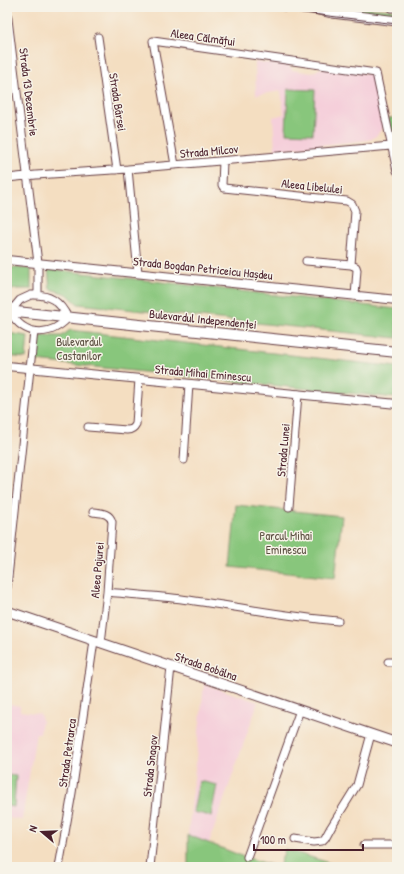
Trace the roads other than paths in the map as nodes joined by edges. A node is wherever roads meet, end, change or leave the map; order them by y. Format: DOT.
graph roads {
  1 [pos="305,7"];
  2 [pos="332,7"];
  3 [pos="392,7"];
  4 [pos="397,7"];
  5 [pos="7,11"];
  6 [pos="367,18"];
  7 [pos="397,21"];
  8 [pos="9,34"];
  9 [pos="98,37"];
  10 [pos="391,146"];
  11 [pos="223,161"];
  12 [pos="175,165"];
  13 [pos="128,169"];
  14 [pos="117,170"];
  15 [pos="397,171"];
  16 [pos="28,175"];
  17 [pos="7,178"];
  18 [pos="7,260"];
  19 [pos="306,261"];
  20 [pos="38,263"];
  21 [pos="350,265"];
  22 [pos="138,273"];
  23 [pos="38,295"];
  24 [pos="355,296"];
  25 [pos="397,300"];
  26 [pos="8,312"];
  27 [pos="68,318"];
  28 [pos="34,331"];
  29 [pos="397,352"];
  30 [pos="7,366"];
  31 [pos="30,368"];
  32 [pos="139,379"];
  33 [pos="189,384"];
  34 [pos="298,394"];
  35 [pos="397,404"];
  36 [pos="88,427"];
  37 [pos="184,460"];
  38 [pos="289,507"];
  39 [pos="93,512"];
  40 [pos="7,587"];
  41 [pos="107,592"];
  42 [pos="7,611"];
  43 [pos="338,620"];
  44 [pos="97,642"];
  45 [pos="388,662"];
  46 [pos="397,662"];
  47 [pos="171,667"];
  48 [pos="300,710"];
  49 [pos="370,734"];
  50 [pos="397,743"];
  51 [pos="295,839"];
  52 [pos="364,845"];
  53 [pos="397,845"];
  54 [pos="247,857"];
  55 [pos="59,867"];
  56 [pos="150,867"];
  1 -- 6 [label="main road"];
  2 -- 6 [label="main road"];
  3 -- 4 [label="main road"];
  5 -- 8 [label="street, Strada 13 Decembrie"];
  6 -- 7 [label="main road"];
  8 -- 16 [label="street, Strada 13 Decembrie"];
  9 -- 14 [label="street, Strada Bârsei"];
  10 -- 11 [label="street, Strada Milcov"];
  10 -- 12 [label="street, Aleea Călmățui"];
  10 -- 15 [label="street"];
  11 -- 12 [label="street, Strada Milcov"];
  11 -- 21 [label="street, Aleea Libelulei"];
  12 -- 13 [label="street, Strada Milcov"];
  13 -- 14 [label="street, Strada Milcov"];
  13 -- 22 [label="street"];
  14 -- 16 [label="street, Strada Milcov"];
  16 -- 17 [label="street, Strada Milcov"];
  16 -- 20 [label="street, Strada 13 Decembrie"];
  18 -- 20 [label="street, Strada Bogdan Petriceicu Hașdeu"];
  19 -- 21 [label="street"];
  20 -- 22 [label="street, Strada Bogdan Petriceicu Hașdeu"];
  20 -- 23 [label="street, Strada 13 Decembrie"];
  21 -- 24 [label="street, Aleea Libelulei"];
  22 -- 24 [label="street, Strada Bogdan Petriceicu Hașdeu"];
  23 -- 26 [label="street"];
  23 -- 27 [label="street"];
  24 -- 25 [label="street, Strada Bogdan Petriceicu Hașdeu"];
  26 -- 27 [label="main road, Bulevardul Independenței"];
  26 -- 28 [label="street"];
  27 -- 28 [label="street"];
  27 -- 29 [label="main road, Bulevardul Independenței"];
  28 -- 31 [label="street"];
  30 -- 31 [label="street, Strada Mihai Eminescu"];
  31 -- 32 [label="street, Strada Mihai Eminescu"];
  31 -- 40 [label="street"];
  32 -- 33 [label="street, Strada Mihai Eminescu"];
  32 -- 36 [label="street"];
  33 -- 34 [label="street, Strada Mihai Eminescu"];
  33 -- 37 [label="street"];
  34 -- 35 [label="street, Strada Mihai Eminescu"];
  34 -- 38 [label="street, Strada Lunei"];
  39 -- 41 [label="street, Aleea Pajurei"];
  41 -- 43 [label="street"];
  41 -- 44 [label="street, Aleea Pajurei"];
  42 -- 44 [label="main road, Strada Bobâlna"];
  44 -- 47 [label="main road, Strada Bobâlna"];
  44 -- 55 [label="street, Strada Petrarca"];
  45 -- 46 [label="street"];
  47 -- 48 [label="main road, Strada Bobâlna"];
  47 -- 56 [label="street, Strada Snagov"];
  48 -- 49 [label="main road, Strada Bobâlna"];
  48 -- 54 [label="street"];
  49 -- 50 [label="main road, Strada Bobâlna"];
  49 -- 51 [label="street"];
  52 -- 53 [label="street"];
}
